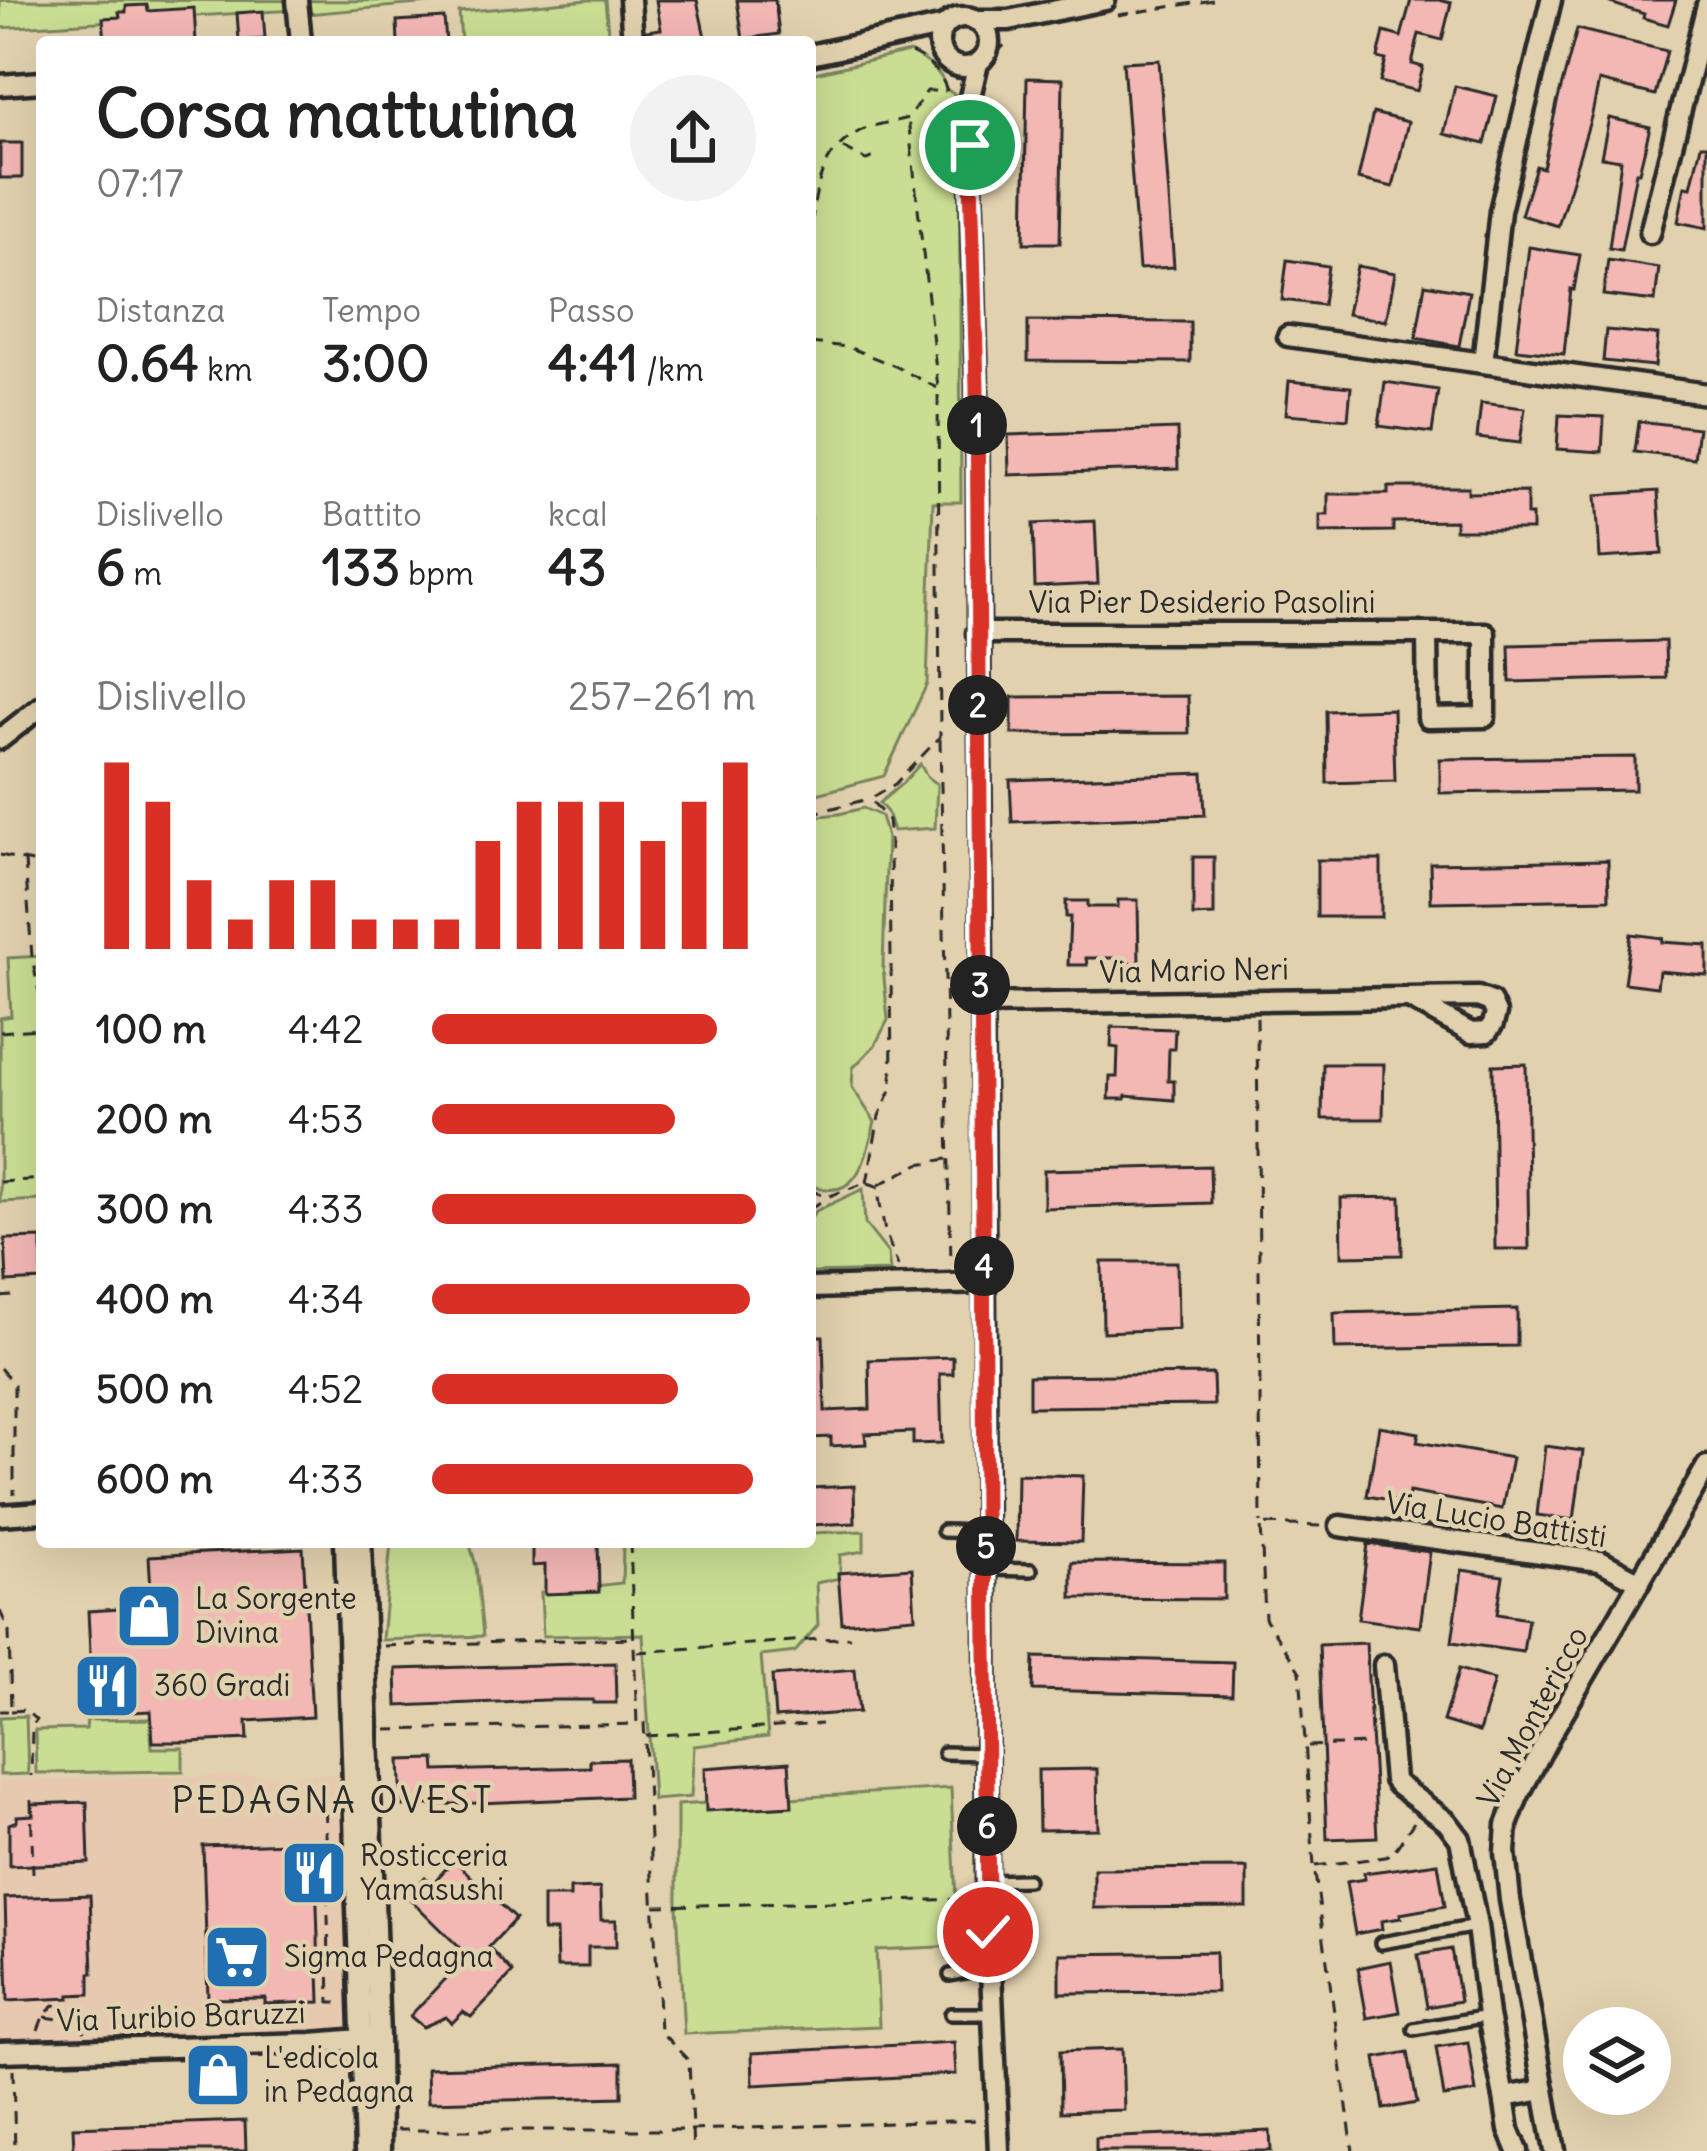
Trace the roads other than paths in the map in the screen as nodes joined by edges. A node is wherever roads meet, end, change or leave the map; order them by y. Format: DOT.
graph roads {
  1 [pos="297,0"];
  2 [pos="630,0"];
  3 [pos="1551,0"];
  4 [pos="1707,5"];
  5 [pos="1103,9"];
  6 [pos="975,20"];
  7 [pos="945,26"];
  8 [pos="1013,27"];
  9 [pos="909,35"];
  10 [pos="300,36"];
  11 [pos="633,36"];
  12 [pos="816,53"];
  13 [pos="934,55"];
  14 [pos="980,58"];
  15 [pos="36,82"];
  16 [pos="0,85"];
  17 [pos="1650,233"];
  18 [pos="1288,336"];
  19 [pos="1483,363"];
  20 [pos="1707,394"];
  21 [pos="977,633"];
  22 [pos="1427,633"];
  23 [pos="36,711"];
  24 [pos="0,739"];
  25 [pos="1409,998"];
  26 [pos="980,1004"];
  27 [pos="985,1283"];
  28 [pos="816,1288"];
  29 [pos="1707,1466"];
  30 [pos="1340,1526"];
  31 [pos="944,1531"];
  32 [pos="986,1532"];
  33 [pos="345,1548"];
  34 [pos="361,1548"];
  35 [pos="986,1568"];
  36 [pos="1031,1570"];
  37 [pos="1640,1582"];
  38 [pos="1384,1665"];
  39 [pos="944,1753"];
  40 [pos="986,1754"];
  41 [pos="362,1787"];
  42 [pos="1027,1880"];
  43 [pos="987,1881"];
  44 [pos="1477,1926"];
  45 [pos="1381,1943"];
  46 [pos="990,1967"];
  47 [pos="950,1975"];
  48 [pos="951,2014"];
  49 [pos="993,2014"];
  50 [pos="1488,2016"];
  51 [pos="1414,2029"];
  52 [pos="371,2038"];
  53 [pos="6,2058"];
  54 [pos="1544,2090"];
  55 [pos="1504,2098"];
  56 [pos="365,2151"];
  57 [pos="380,2151"];
  58 [pos="999,2151"];
  59 [pos="1518,2151"];
  60 [pos="1555,2151"];
  1 -- 10 [label="street"];
  2 -- 11 [label="street"];
  3 -- 19 [label="street"];
  4 -- 17 [label="street"];
  5 -- 8 [label="street"];
  6 -- 7 [label="street"];
  6 -- 8 [label="street"];
  6 -- 14 [label="street"];
  7 -- 9 [label="street"];
  7 -- 13 [label="street"];
  8 -- 14 [label="street"];
  9 -- 12 [label="street"];
  9 -- 13 [label="street"];
  13 -- 14 [label="street"];
  14 -- 21 [label="street"];
  15 -- 16 [label="street"];
  18 -- 19 [label="street"];
  19 -- 20 [label="street"];
  21 -- 22 [label="street, Via Pier Desiderio Pasolini"];
  21 -- 26 [label="street"];
  22 -- 22 [label="street, Via Pier Desiderio Pasolini"];
  23 -- 24 [label="street"];
  25 -- 26 [label="street, Via Mario Neri"];
  26 -- 27 [label="street"];
  27 -- 28 [label="street"];
  27 -- 32 [label="street"];
  29 -- 37 [label="street, Via Montericco"];
  30 -- 37 [label="street, Via Lucio Battisti"];
  31 -- 32 [label="lane"];
  32 -- 35 [label="street"];
  33 -- 41 [label="street"];
  34 -- 41 [label="street"];
  35 -- 36 [label="lane"];
  35 -- 40 [label="street"];
  37 -- 54 [label="street, Via Montericco"];
  38 -- 44 [label="street, Via Montericco"];
  39 -- 40 [label="lane"];
  40 -- 43 [label="street"];
  41 -- 52 [label="street"];
  42 -- 43 [label="lane"];
  43 -- 46 [label="street"];
  44 -- 45 [label="lane"];
  44 -- 50 [label="street, Via Montericco"];
  46 -- 47 [label="lane"];
  46 -- 49 [label="street"];
  48 -- 49 [label="lane"];
  49 -- 58 [label="street"];
  50 -- 51 [label="lane"];
  50 -- 55 [label="street, Via Montericco"];
  52 -- 53 [label="street, Via Turibio Baruzzi"];
  52 -- 56 [label="street"];
  52 -- 57 [label="street"];
  54 -- 55 [label="street"];
  54 -- 60 [label="street, Via Montericco"];
  55 -- 59 [label="street, Via Montericco"];
}
